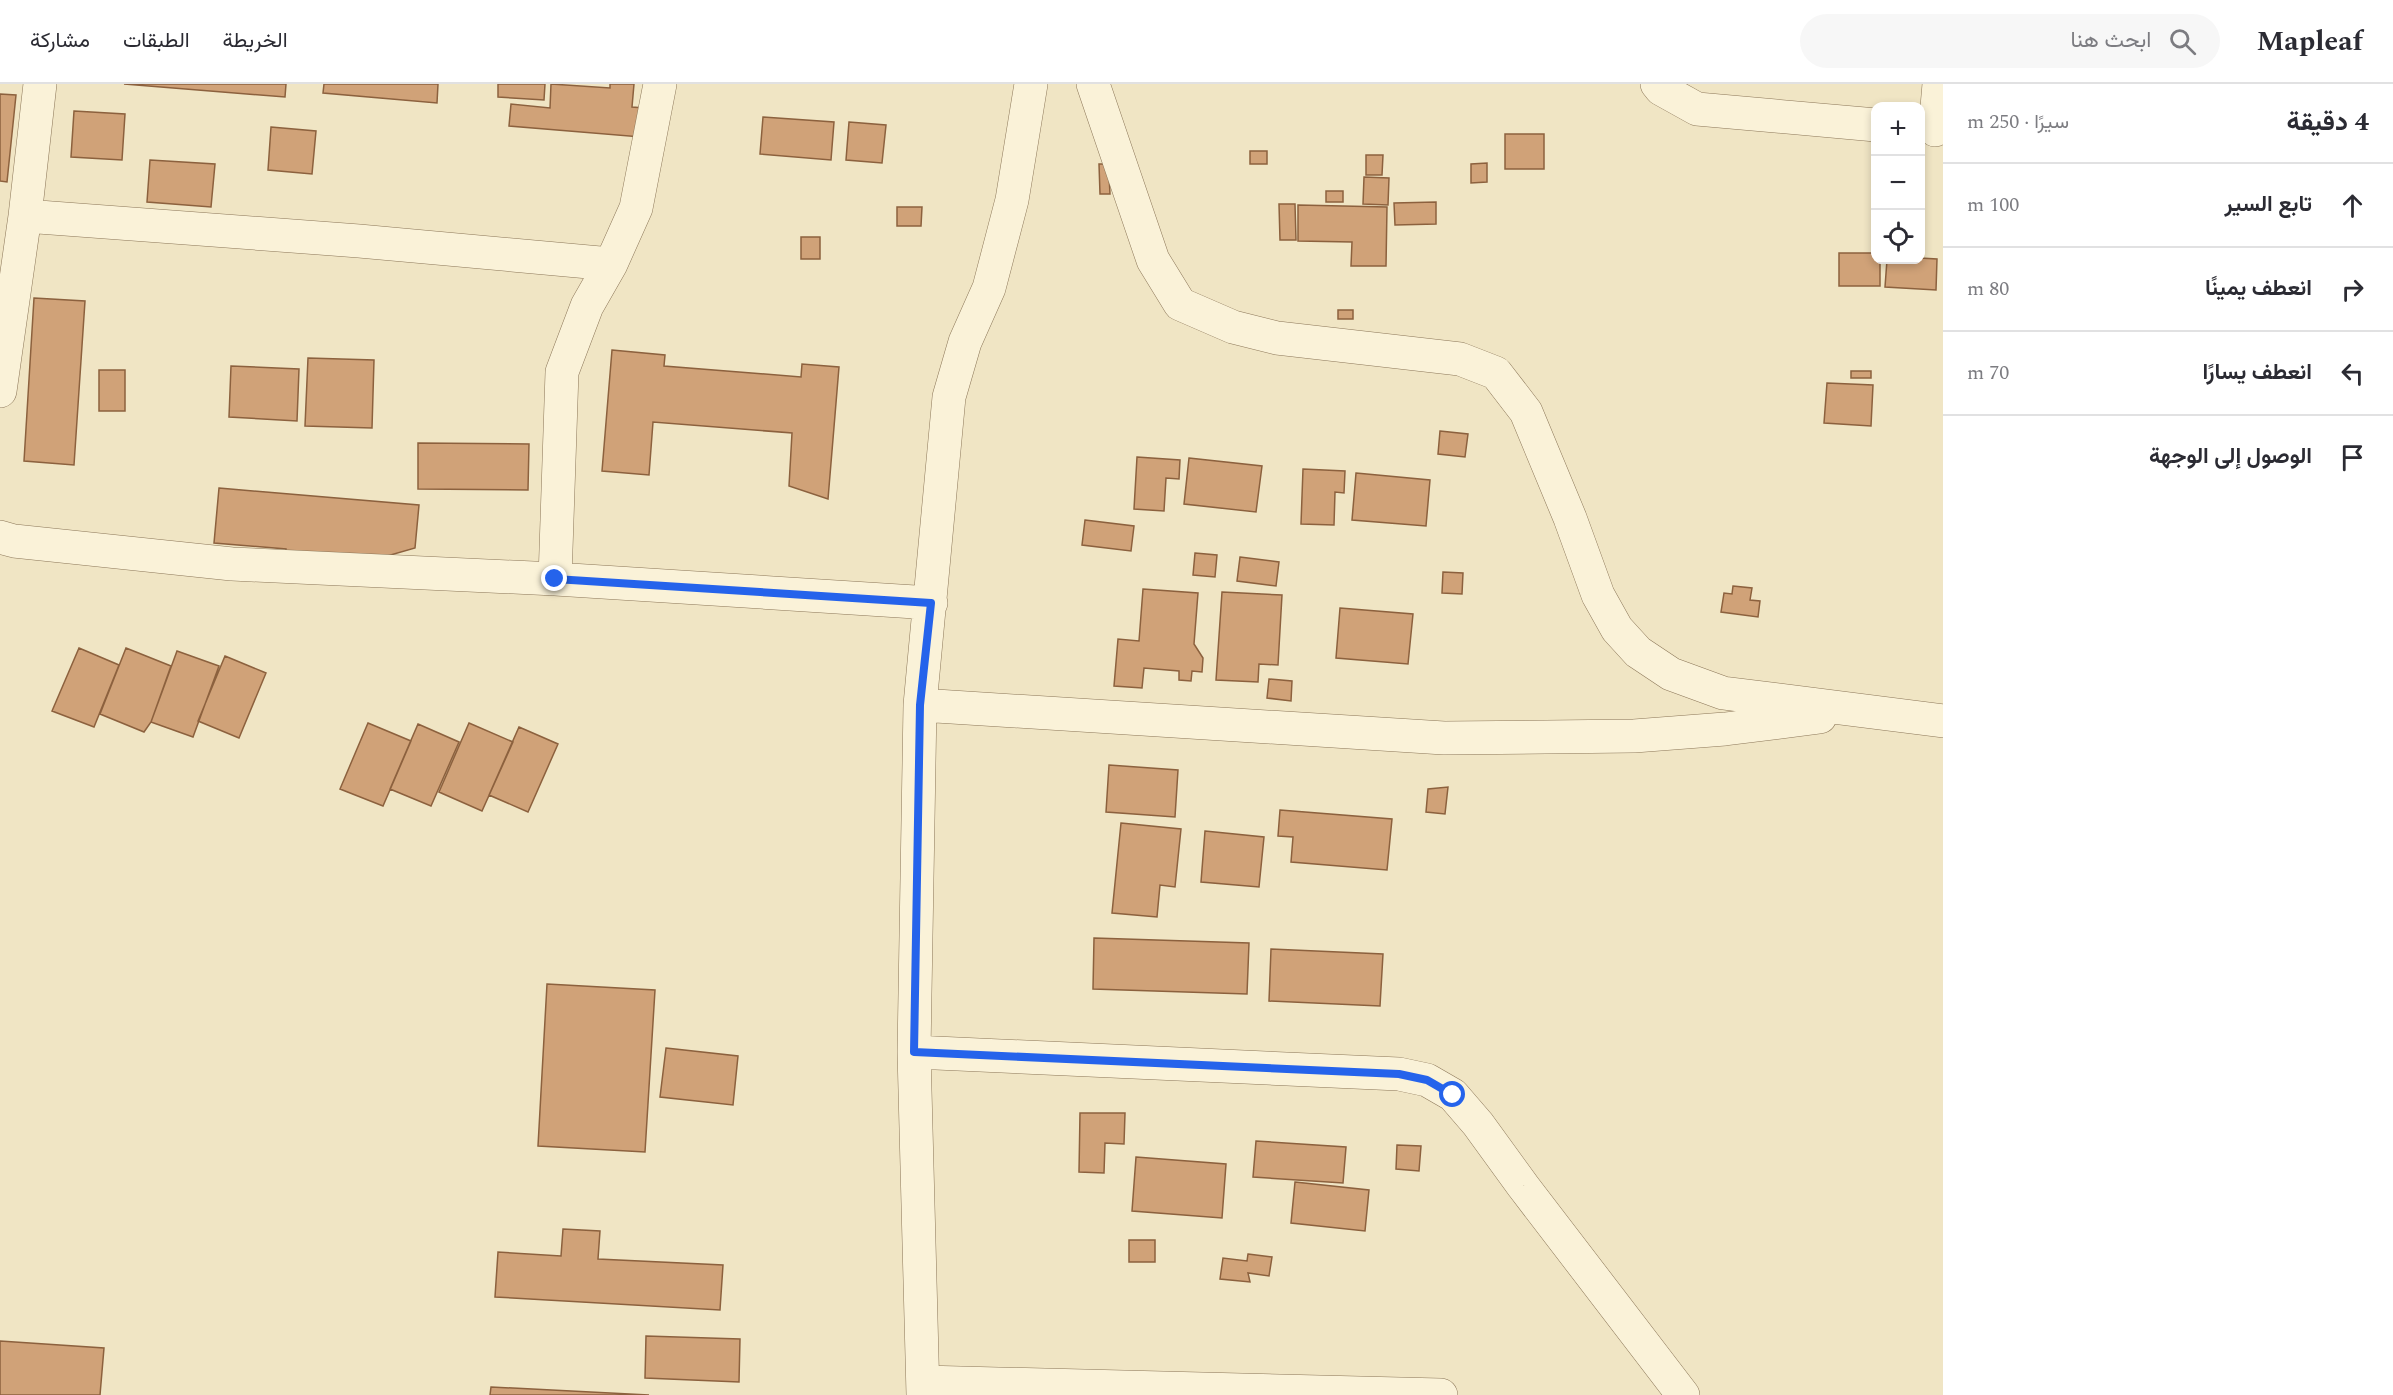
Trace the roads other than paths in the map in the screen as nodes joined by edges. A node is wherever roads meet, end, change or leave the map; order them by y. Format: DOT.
graph roads {
  1 [pos="40,84"];
  2 [pos="660,84"];
  3 [pos="1031,84"];
  4 [pos="1094,84"];
  5 [pos="1658,84"];
  6 [pos="1940,84"];
  7 [pos="1871,125"];
  8 [pos="1933,130"];
  9 [pos="25,216"];
  10 [pos="611,264"];
  11 [pos="0,391"];
  12 [pos="0,537"];
  13 [pos="555,579"];
  14 [pos="931,603"];
  15 [pos="920,705"];
  16 [pos="1866,711"];
  17 [pos="1943,721"];
  18 [pos="914,1052"];
  19 [pos="923,1388"];
  20 [pos="1441,1395"];
  21 [pos="1683,1395"];
  1 -- 9 [label="street"];
  2 -- 10 [label="street"];
  3 -- 14 [label="street"];
  4 -- 16 [label="street"];
  5 -- 7 [label="street"];
  6 -- 8 [label="street"];
  9 -- 10 [label="street"];
  9 -- 11 [label="street"];
  10 -- 13 [label="street"];
  12 -- 13 [label="street"];
  13 -- 14 [label="street"];
  14 -- 15 [label="street"];
  15 -- 16 [label="street"];
  15 -- 18 [label="street"];
  16 -- 17 [label="street"];
  18 -- 19 [label="street"];
  18 -- 21 [label="street"];
  19 -- 20 [label="street"];
}
